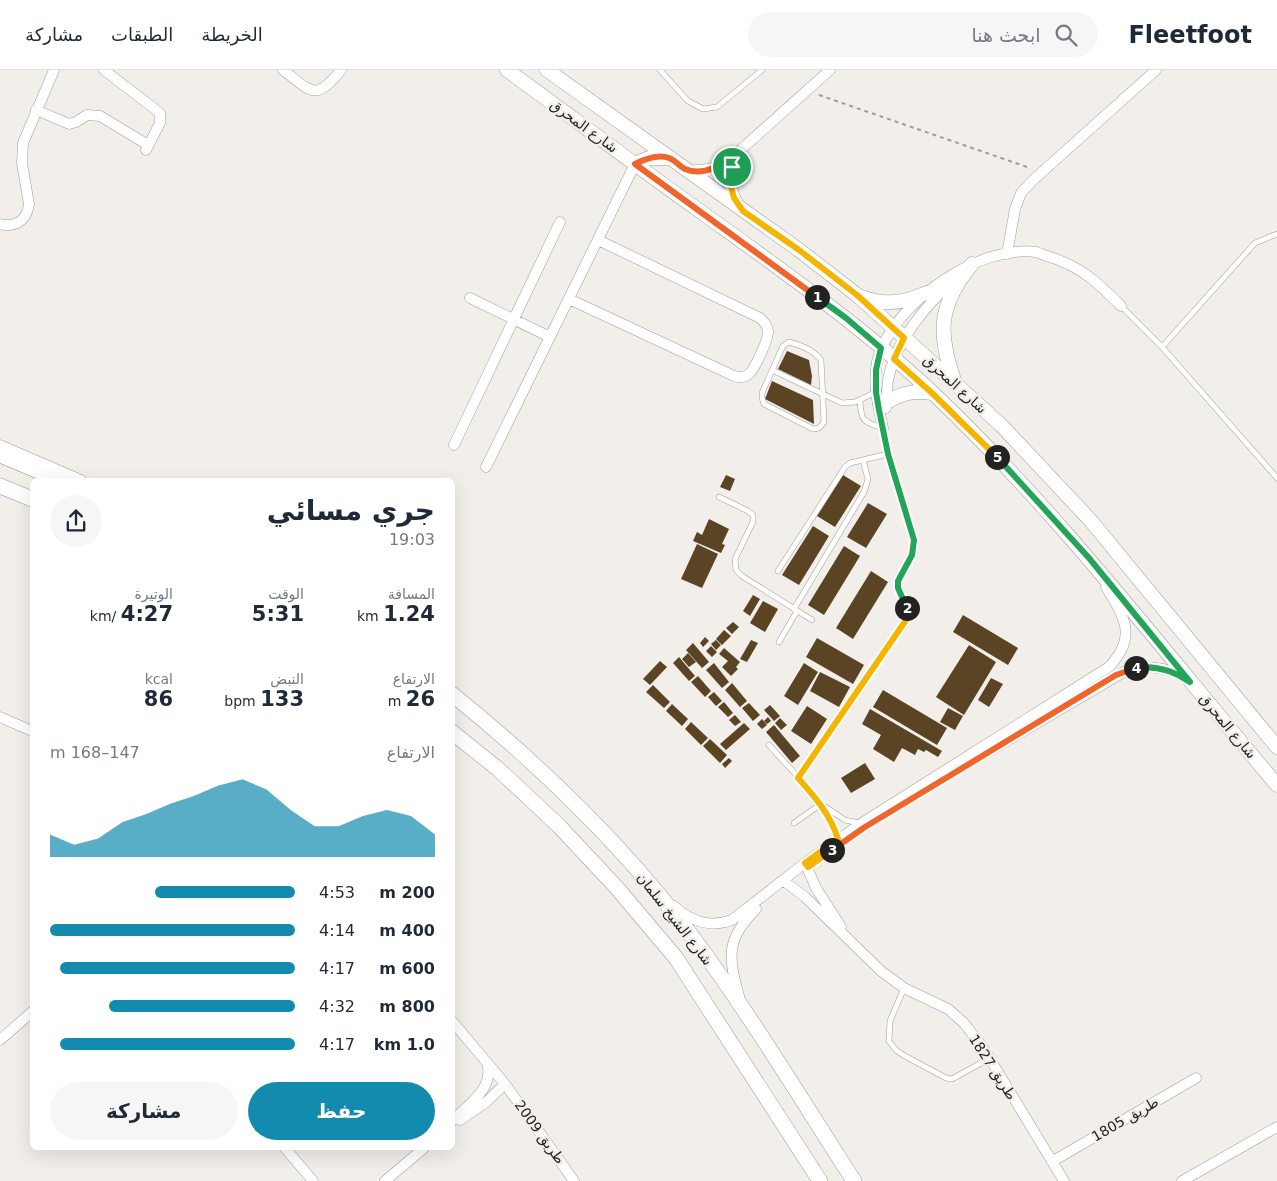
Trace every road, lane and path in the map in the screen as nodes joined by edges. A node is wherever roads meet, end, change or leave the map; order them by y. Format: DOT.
graph roads {
  1 [pos="54,70"];
  2 [pos="104,70"];
  3 [pos="283,70"];
  4 [pos="341,70"];
  5 [pos="547,70"];
  6 [pos="660,70"];
  7 [pos="762,70"];
  8 [pos="830,70"];
  9 [pos="1156,70"];
  10 [pos="510,71"];
  11 [pos="806,91"];
  12 [pos="36,110"];
  13 [pos="738,152"];
  14 [pos="669,158"];
  15 [pos="635,164"];
  16 [pos="686,170"];
  17 [pos="1042,172"];
  18 [pos="743,211"];
  19 [pos="560,222"];
  20 [pos="0,224"];
  21 [pos="1277,234"];
  22 [pos="598,240"];
  23 [pos="1007,254"];
  24 [pos="972,264"];
  25 [pos="926,293"];
  26 [pos="857,295"];
  27 [pos="470,298"];
  28 [pos="569,299"];
  29 [pos="1121,306"];
  30 [pos="514,319"];
  31 [pos="893,328"];
  32 [pos="550,337"];
  33 [pos="904,338"];
  34 [pos="1162,347"];
  35 [pos="881,348"];
  36 [pos="894,359"];
  37 [pos="772,370"];
  38 [pos="955,384"];
  39 [pos="876,392"];
  40 [pos="932,393"];
  41 [pos="823,394"];
  42 [pos="860,401"];
  43 [pos="886,402"];
  44 [pos="883,428"];
  45 [pos="0,445"];
  46 [pos="454,445"];
  47 [pos="888,454"];
  48 [pos="0,455"];
  49 [pos="863,460"];
  50 [pos="486,467"];
  51 [pos="55,478"];
  52 [pos="76,478"];
  53 [pos="1277,478"];
  54 [pos="0,486"];
  55 [pos="719,497"];
  56 [pos="30,498"];
  57 [pos="1089,558"];
  58 [pos="778,571"];
  59 [pos="796,610"];
  60 [pos="812,620"];
  61 [pos="779,642"];
  62 [pos="1190,682"];
  63 [pos="455,696"];
  64 [pos="0,717"];
  65 [pos="30,730"];
  66 [pos="455,734"];
  67 [pos="769,746"];
  68 [pos="1277,747"];
  69 [pos="798,778"];
  70 [pos="1277,785"];
  71 [pos="821,804"];
  72 [pos="794,823"];
  73 [pos="862,823"];
  74 [pos="838,839"];
  75 [pos="806,865"];
  76 [pos="786,882"];
  77 [pos="653,888"];
  78 [pos="849,941"];
  79 [pos="904,988"];
  80 [pos="742,1008"];
  81 [pos="30,1014"];
  82 [pos="455,1025"];
  83 [pos="0,1040"];
  84 [pos="990,1058"];
  85 [pos="487,1062"];
  86 [pos="1196,1078"];
  87 [pos="505,1084"];
  88 [pos="455,1118"];
  89 [pos="455,1123"];
  90 [pos="1277,1126"];
  91 [pos="287,1150"];
  92 [pos="422,1150"];
  93 [pos="1053,1161"];
  94 [pos="313,1181"];
  95 [pos="386,1181"];
  96 [pos="574,1181"];
  97 [pos="820,1181"];
  98 [pos="854,1181"];
  99 [pos="1064,1181"];
  100 [pos="1182,1181"];
  1 -- 12 [label="street"];
  2 -- 12 [label="street"];
  3 -- 4 [label="street"];
  5 -- 14 [label="main road, شارع المحرق"];
  6 -- 7 [label="lane"];
  8 -- 11 [label="street"];
  9 -- 17 [label="street"];
  10 -- 15 [label="main road, شارع المحرق"];
  11 -- 13 [label="street"];
  11 -- 17 [label="path"];
  12 -- 20 [label="street"];
  13 -- 16 [label="street"];
  13 -- 18 [label="street"];
  14 -- 15 [label="main road"];
  14 -- 16 [label="main road, شارع المحرق"];
  15 -- 22 [label="street"];
  15 -- 35 [label="main road, شارع المحرق"];
  16 -- 18 [label="main road, شارع المحرق"];
  17 -- 23 [label="street"];
  18 -- 26 [label="main road, شارع المحرق"];
  19 -- 30 [label="street"];
  21 -- 34 [label="lane"];
  22 -- 28 [label="street"];
  22 -- 28 [label="street"];
  23 -- 24 [label="street"];
  23 -- 29 [label="street"];
  24 -- 25 [label="street"];
  24 -- 33 [label="street"];
  24 -- 38 [label="main road"];
  25 -- 26 [label="main road"];
  25 -- 31 [label="street"];
  26 -- 31 [label="main road, شارع المحرق"];
  27 -- 30 [label="street"];
  28 -- 32 [label="street"];
  29 -- 34 [label="lane"];
  30 -- 32 [label="street"];
  30 -- 46 [label="street"];
  31 -- 33 [label="main road, شارع المحرق"];
  31 -- 35 [label="street"];
  32 -- 50 [label="street"];
  33 -- 36 [label="street"];
  33 -- 38 [label="main road, شارع المحرق"];
  34 -- 53 [label="lane"];
  35 -- 36 [label="main road, شارع المحرق"];
  35 -- 39 [label="street"];
  36 -- 40 [label="main road, شارع المحرق"];
  36 -- 43 [label="street"];
  37 -- 41 [label="lane"];
  37 -- 41 [label="lane"];
  37 -- 41 [label="lane"];
  38 -- 68 [label="main road, شارع المحرق"];
  39 -- 42 [label="lane"];
  39 -- 44 [label="street"];
  40 -- 43 [label="main road"];
  40 -- 57 [label="main road, شارع المحرق"];
  41 -- 42 [label="lane"];
  42 -- 44 [label="lane"];
  43 -- 44 [label="street"];
  44 -- 47 [label="lane"];
  45 -- 52 [label="street"];
  47 -- 49 [label="lane"];
  47 -- 69 [label="lane"];
  48 -- 51 [label="main road"];
  49 -- 58 [label="lane"];
  49 -- 59 [label="lane"];
  54 -- 56 [label="main road"];
  55 -- 59 [label="lane"];
  57 -- 62 [label="main road, شارع المحرق"];
  57 -- 73 [label="street"];
  59 -- 60 [label="lane"];
  59 -- 61 [label="lane"];
  62 -- 70 [label="main road, شارع المحرق"];
  62 -- 75 [label="street"];
  63 -- 77 [label="main road, شارع الشيخ سلمان"];
  64 -- 65 [label="street"];
  66 -- 97 [label="main road, شارع الشيخ سلمان"];
  67 -- 69 [label="lane"];
  69 -- 71 [label="lane"];
  71 -- 72 [label="lane"];
  71 -- 73 [label="lane"];
  71 -- 74 [label="lane"];
  73 -- 74 [label="street"];
  74 -- 75 [label="street"];
  75 -- 76 [label="street"];
  75 -- 78 [label="street, طريق 1827"];
  76 -- 77 [label="street"];
  76 -- 78 [label="street, طريق 1827"];
  76 -- 80 [label="street"];
  77 -- 80 [label="main road, شارع الشيخ سلمان"];
  78 -- 79 [label="street, طريق 1827"];
  79 -- 84 [label="street, طريق 1827"];
  79 -- 84 [label="lane"];
  80 -- 98 [label="main road, شارع الشيخ سلمان"];
  81 -- 83 [label="street"];
  82 -- 85 [label="street, طريق 2009"];
  84 -- 93 [label="street, طريق 1827"];
  85 -- 87 [label="street, طريق 2009"];
  85 -- 88 [label="street"];
  86 -- 93 [label="street, طريق 1805"];
  87 -- 89 [label="street, طريق 2009"];
  87 -- 96 [label="street, طريق 2009"];
  90 -- 100 [label="street"];
  91 -- 94 [label="street"];
  92 -- 95 [label="street"];
  93 -- 99 [label="street, طريق 1827"];
}
